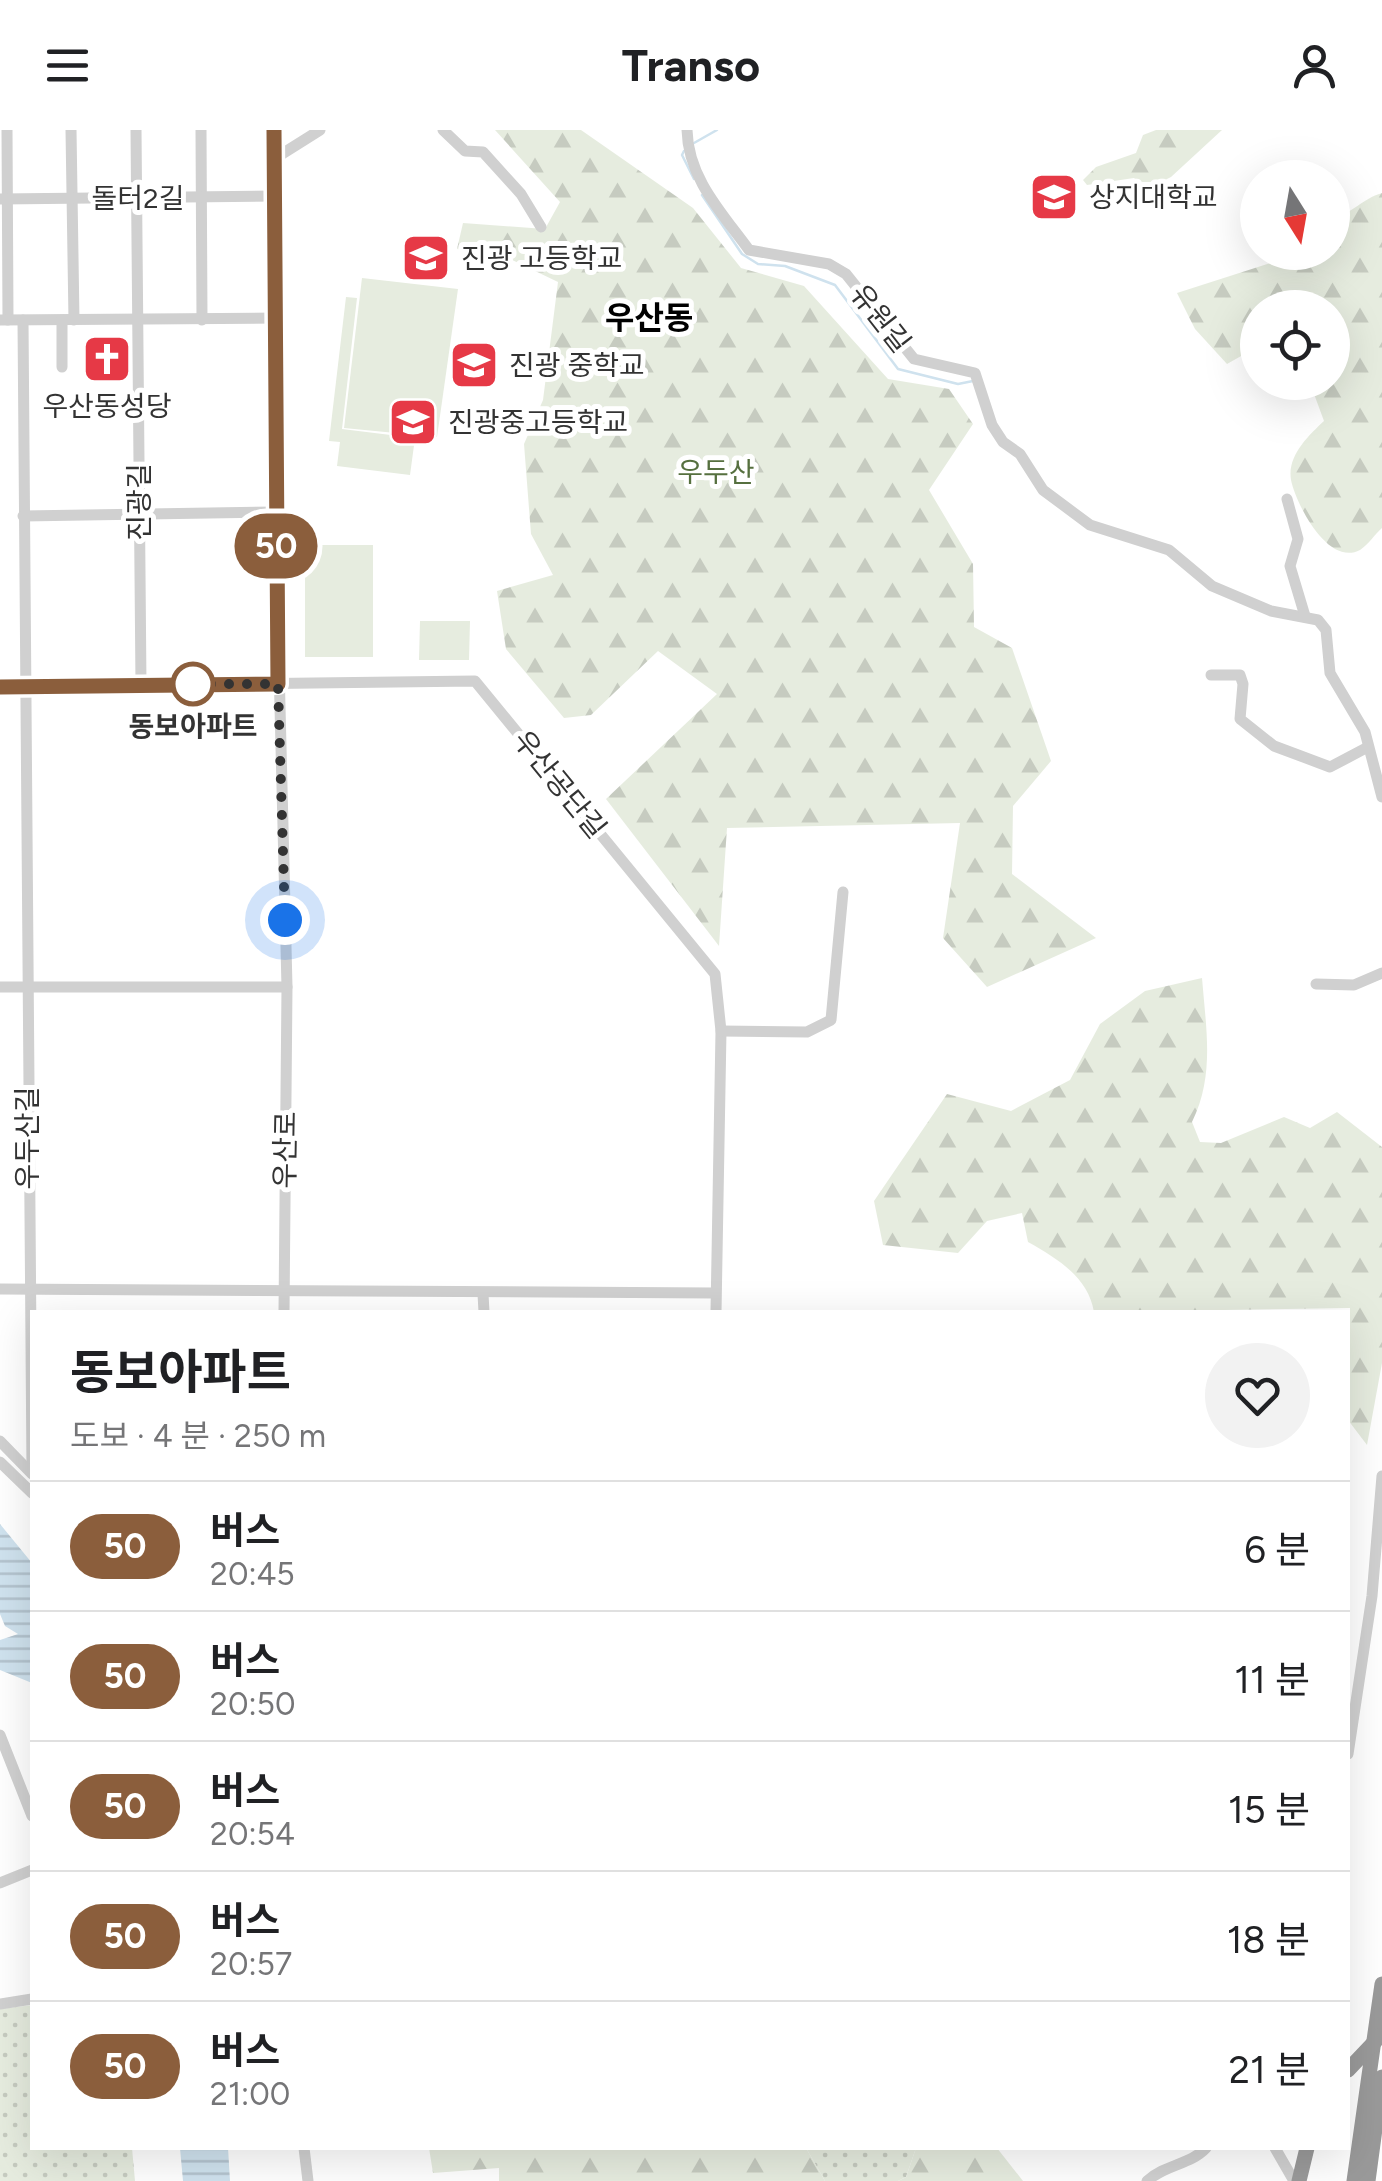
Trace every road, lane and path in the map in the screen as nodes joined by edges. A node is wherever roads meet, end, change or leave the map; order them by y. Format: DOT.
graph roads {
  1 [pos="7,130"];
  2 [pos="71,130"];
  3 [pos="136,130"];
  4 [pos="202,130"];
  5 [pos="274,130"];
  6 [pos="320,130"];
  7 [pos="442,130"];
  8 [pos="688,140"];
  9 [pos="274,159"];
  10 [pos="275,196"];
  11 [pos="201,197"];
  12 [pos="72,198"];
  13 [pos="138,198"];
  14 [pos="4,199"];
  15 [pos="541,226"];
  16 [pos="276,318"];
  17 [pos="139,319"];
  18 [pos="4,320"];
  19 [pos="23,320"];
  20 [pos="68,320"];
  21 [pos="202,320"];
  22 [pos="62,367"];
  23 [pos="1287,500"];
  24 [pos="276,512"];
  25 [pos="140,514"];
  26 [pos="23,516"];
  27 [pos="1305,616"];
  28 [pos="1211,675"];
  29 [pos="141,684"];
  30 [pos="278,684"];
  31 [pos="0,686"];
  32 [pos="26,687"];
  33 [pos="1366,748"];
  34 [pos="1382,797"];
  35 [pos="844,892"];
  36 [pos="1382,973"];
  37 [pos="1316,984"];
  38 [pos="26,986"];
  39 [pos="0,987"];
  40 [pos="286,988"];
  41 [pos="721,1032"];
  42 [pos="284,1288"];
  43 [pos="0,1289"];
  44 [pos="28,1289"];
  45 [pos="715,1293"];
  46 [pos="484,1294"];
  47 [pos="284,1310"];
  48 [pos="484,1310"];
  49 [pos="716,1310"];
  50 [pos="30,1436"];
  51 [pos="2,1443"];
  52 [pos="9,1464"];
  53 [pos="1382,1476"];
  54 [pos="30,1490"];
  55 [pos="1380,1514"];
  56 [pos="0,1735"];
  57 [pos="1350,1741"];
  58 [pos="30,1811"];
  59 [pos="30,1871"];
  60 [pos="0,1883"];
  61 [pos="1382,1984"];
  62 [pos="30,1999"];
  63 [pos="0,2004"];
  64 [pos="1382,2034"];
  65 [pos="1350,2068"];
  66 [pos="1382,2077"];
  67 [pos="304,2150"];
  68 [pos="1204,2150"];
  69 [pos="1276,2150"];
  70 [pos="1306,2150"];
  71 [pos="308,2181"];
  72 [pos="1148,2181"];
  73 [pos="1296,2181"];
  74 [pos="1354,2181"];
  75 [pos="1368,2181"];
  1 -- 14 [label="street"];
  2 -- 12 [label="street"];
  3 -- 13 [label="street, 진광길"];
  4 -- 11 [label="street"];
  5 -- 9 [label="street, 우산로"];
  6 -- 9 [label="street"];
  7 -- 15 [label="street"];
  8 -- 27 [label="street, 유원길"];
  9 -- 10 [label="street, 우산로"];
  10 -- 11 [label="street, 돌터2길"];
  10 -- 16 [label="street, 우산로"];
  11 -- 13 [label="street, 돌터2길"];
  11 -- 21 [label="street"];
  12 -- 13 [label="street, 돌터2길"];
  12 -- 14 [label="street, 돌터2길"];
  12 -- 20 [label="street"];
  13 -- 17 [label="street, 진광길"];
  14 -- 18 [label="street"];
  16 -- 21 [label="street"];
  16 -- 24 [label="street, 우산로"];
  17 -- 20 [label="street"];
  17 -- 21 [label="street"];
  17 -- 25 [label="street, 진광길"];
  18 -- 19 [label="street"];
  19 -- 20 [label="street"];
  19 -- 26 [label="street"];
  20 -- 22 [label="street"];
  23 -- 27 [label="street"];
  24 -- 25 [label="street"];
  24 -- 30 [label="street, 우산로"];
  25 -- 26 [label="street"];
  25 -- 29 [label="street, 진광길"];
  26 -- 32 [label="street"];
  27 -- 33 [label="street"];
  28 -- 33 [label="street"];
  29 -- 30 [label="street, 우산공단길"];
  29 -- 32 [label="street, 우산공단길"];
  30 -- 40 [label="street, 우산로"];
  30 -- 41 [label="street, 우산공단길"];
  31 -- 32 [label="street, 우산공단길"];
  32 -- 38 [label="street"];
  33 -- 34 [label="street"];
  35 -- 41 [label="street"];
  36 -- 37 [label="street"];
  38 -- 39 [label="street"];
  38 -- 40 [label="street"];
  38 -- 44 [label="street, 우두산길"];
  40 -- 42 [label="street, 우산로"];
  41 -- 45 [label="street, 우산공단길"];
  42 -- 44 [label="street"];
  42 -- 46 [label="street"];
  42 -- 47 [label="street, 우산로"];
  43 -- 44 [label="street"];
  44 -- 50 [label="street, 우두산길"];
  45 -- 46 [label="street"];
  45 -- 49 [label="street, 우산공단길"];
  46 -- 48 [label="street"];
  50 -- 51 [label="street"];
  51 -- 52 [label="street"];
  52 -- 54 [label="street"];
  53 -- 55 [label="street"];
  55 -- 57 [label="street"];
  56 -- 58 [label="street"];
  59 -- 60 [label="street"];
  61 -- 74 [label="highway"];
  62 -- 63 [label="street"];
  64 -- 65 [label="highway, bridge"];
  66 -- 75 [label="highway"];
  67 -- 71 [label="street"];
  68 -- 72 [label="street"];
  69 -- 73 [label="street"];
  70 -- 73 [label="highway"];
}
